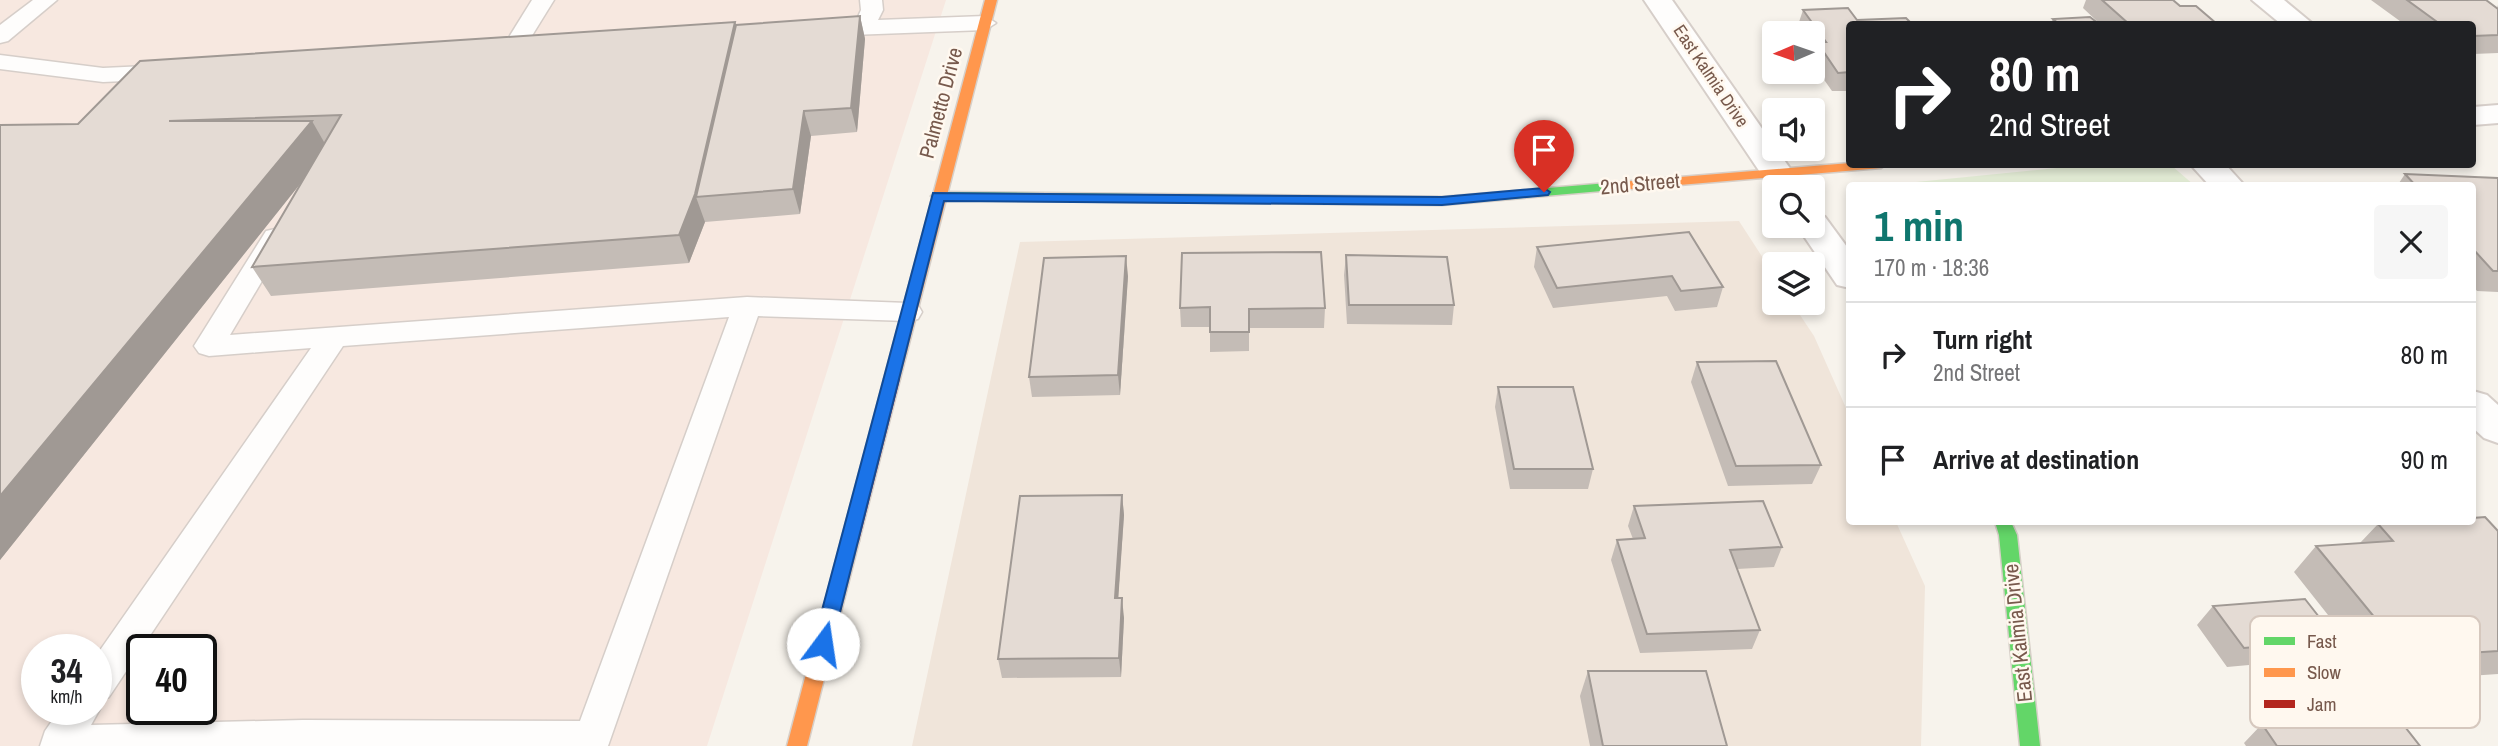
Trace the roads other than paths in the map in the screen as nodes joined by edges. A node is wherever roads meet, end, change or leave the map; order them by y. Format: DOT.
graph roads {
  1 [pos="46,0"];
  2 [pos="543,0"];
  3 [pos="871,0"];
  4 [pos="991,0"];
  5 [pos="1658,0"];
  6 [pos="2266,0"];
  7 [pos="2295,21"];
  8 [pos="985,23"];
  9 [pos="865,26"];
  10 [pos="795,31"];
  11 [pos="0,36"];
  12 [pos="540,48"];
  13 [pos="512,50"];
  14 [pos="486,52"];
  15 [pos="0,62"];
  16 [pos="183,71"];
  17 [pos="2498,114"];
  18 [pos="2476,116"];
  19 [pos="1856,168"];
  20 [pos="2210,168"];
  21 [pos="1779,175"];
  22 [pos="1813,175"];
  23 [pos="1762,181"];
  24 [pos="2225,182"];
  25 [pos="938,196"];
  26 [pos="291,211"];
  27 [pos="1823,238"];
  28 [pos="1846,270"];
  29 [pos="747,306"];
  30 [pos="908,312"];
  31 [pos="334,337"];
  32 [pos="2476,408"];
  33 [pos="2498,428"];
  34 [pos="2004,525"];
  35 [pos="112,663"];
  36 [pos="70,725"];
  37 [pos="302,742"];
  38 [pos="57,745"];
  39 [pos="797,746"];
  40 [pos="2030,746"];
  1 -- 11 [label="lane"];
  2 -- 13 [label="lane"];
  3 -- 9 [label="lane"];
  4 -- 8 [label="street, Palmetto Drive"];
  5 -- 21 [label="street, East Kalmia Drive"];
  6 -- 7 [label="street"];
  8 -- 9 [label="lane"];
  8 -- 25 [label="street, Palmetto Drive"];
  9 -- 10 [label="lane"];
  12 -- 13 [label="lane"];
  13 -- 14 [label="lane"];
  15 -- 16 [label="lane"];
  17 -- 18 [label="street"];
  19 -- 22 [label="street, 2nd Street"];
  20 -- 24 [label="street"];
  23 -- 25 [label="street, 2nd Street"];
  25 -- 30 [label="street, Palmetto Drive"];
  26 -- 31 [label="lane"];
  27 -- 28 [label="street"];
  29 -- 30 [label="lane"];
  29 -- 31 [label="lane"];
  29 -- 37 [label="lane"];
  30 -- 39 [label="street, Palmetto Drive"];
  31 -- 35 [label="lane"];
  32 -- 33 [label="street"];
  34 -- 40 [label="street, East Kalmia Drive"];
  36 -- 38 [label="lane"];
  37 -- 38 [label="lane"];
}
